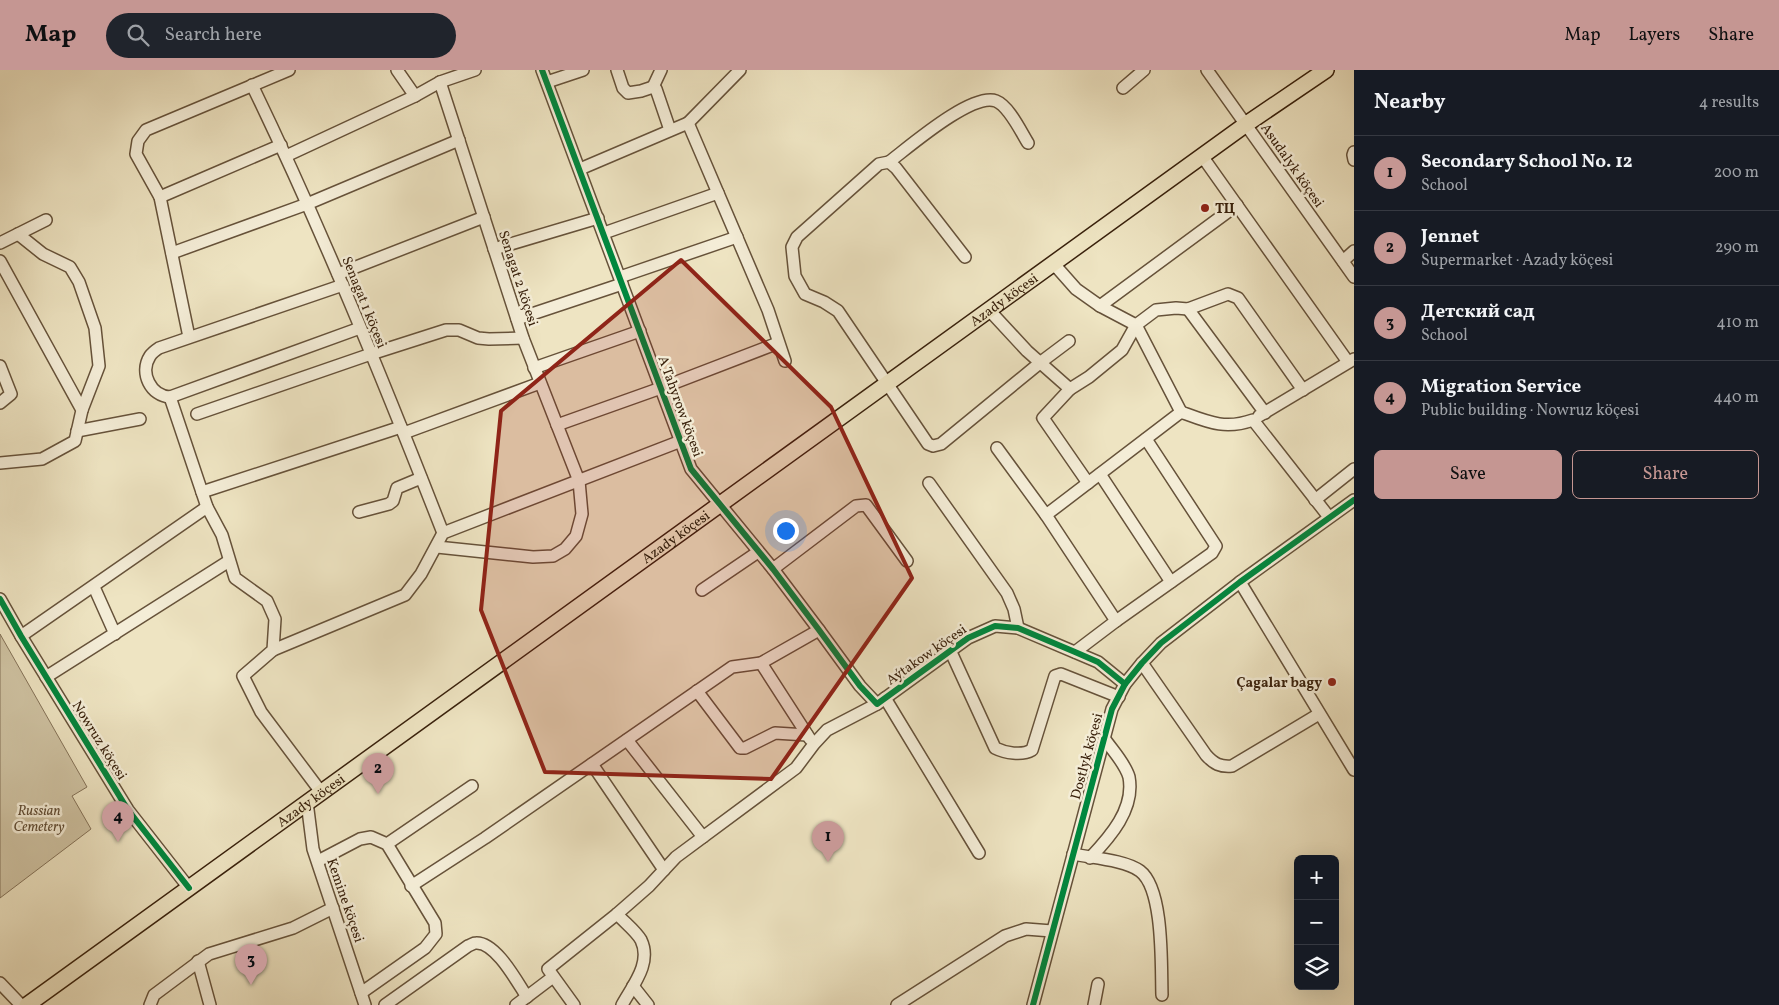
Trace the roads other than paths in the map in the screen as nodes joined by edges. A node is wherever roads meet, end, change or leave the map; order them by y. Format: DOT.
graph roads {
  1 [pos="289,70"];
  2 [pos="398,70"];
  3 [pos="475,70"];
  4 [pos="542,70"];
  5 [pos="583,70"];
  6 [pos="617,70"];
  7 [pos="661,70"];
  8 [pos="740,70"];
  9 [pos="1144,70"];
  10 [pos="1207,70"];
  11 [pos="1326,70"];
  12 [pos="440,82"];
  13 [pos="546,82"];
  14 [pos="252,86"];
  15 [pos="653,87"];
  16 [pos="1122,88"];
  17 [pos="415,96"];
  18 [pos="688,123"];
  19 [pos="1246,124"];
  20 [pos="670,130"];
  21 [pos="459,140"];
  22 [pos="1028,144"];
  23 [pos="281,145"];
  24 [pos="1354,152"];
  25 [pos="286,156"];
  26 [pos="1202,156"];
  27 [pos="1354,160"];
  28 [pos="889,162"];
  29 [pos="580,169"];
  30 [pos="718,193"];
  31 [pos="160,197"];
  32 [pos="307,204"];
  33 [pos="1237,205"];
  34 [pos="484,217"];
  35 [pos="598,218"];
  36 [pos="46,220"];
  37 [pos="604,233"];
  38 [pos="18,234"];
  39 [pos="737,237"];
  40 [pos="0,243"];
  41 [pos="494,249"];
  42 [pos="1354,251"];
  43 [pos="172,253"];
  44 [pos="965,257"];
  45 [pos="0,261"];
  46 [pos="1342,261"];
  47 [pos="1053,263"];
  48 [pos="1354,277"];
  49 [pos="341,279"];
  50 [pos="621,281"];
  51 [pos="1100,306"];
  52 [pos="1188,309"];
  53 [pos="989,310"];
  54 [pos="516,319"];
  55 [pos="1136,325"];
  56 [pos="360,328"];
  57 [pos="640,331"];
  58 [pos="189,337"];
  59 [pos="523,338"];
  60 [pos="1069,341"];
  61 [pos="778,342"];
  62 [pos="370,354"];
  63 [pos="785,361"];
  64 [pos="1351,361"];
  65 [pos="1041,362"];
  66 [pos="0,366"];
  67 [pos="534,368"];
  68 [pos="540,383"];
  69 [pos="887,384"];
  70 [pos="661,388"];
  71 [pos="1070,389"];
  72 [pos="1303,390"];
  73 [pos="170,397"];
  74 [pos="0,403"];
  75 [pos="82,410"];
  76 [pos="1181,412"];
  77 [pos="1265,413"];
  78 [pos="197,414"];
  79 [pos="140,418"];
  80 [pos="1253,420"];
  81 [pos="557,425"];
  82 [pos="402,430"];
  83 [pos="77,431"];
  84 [pos="1146,439"];
  85 [pos="681,441"];
  86 [pos="998,448"];
  87 [pos="0,463"];
  88 [pos="1354,469"];
  89 [pos="1100,474"];
  90 [pos="421,478"];
  91 [pos="578,481"];
  92 [pos="929,483"];
  93 [pos="1088,483"];
  94 [pos="202,492"];
  95 [pos="1315,500"];
  96 [pos="1354,500"];
  97 [pos="719,505"];
  98 [pos="207,507"];
  99 [pos="359,512"];
  100 [pos="1046,515"];
  101 [pos="1329,517"];
  102 [pos="443,533"];
  103 [pos="437,547"];
  104 [pos="758,552"];
  105 [pos="230,561"];
  106 [pos="907,561"];
  107 [pos="773,569"];
  108 [pos="1171,582"];
  109 [pos="1240,582"];
  110 [pos="94,587"];
  111 [pos="702,590"];
  112 [pos="0,599"];
  113 [pos="1116,620"];
  114 [pos="1018,628"];
  115 [pos="819,630"];
  116 [pos="115,634"];
  117 [pos="21,636"];
  118 [pos="273,650"];
  119 [pos="950,650"];
  120 [pos="1075,652"];
  121 [pos="760,663"];
  122 [pos="1142,663"];
  123 [pos="46,677"];
  124 [pos="1125,684"];
  125 [pos="698,691"];
  126 [pos="1118,697"];
  127 [pos="881,701"];
  128 [pos="1319,714"];
  129 [pos="1104,738"];
  130 [pos="627,740"];
  131 [pos="811,740"];
  132 [pos="592,764"];
  133 [pos="1354,770"];
  134 [pos="472,786"];
  135 [pos="321,792"];
  136 [pos="307,802"];
  137 [pos="702,837"];
  138 [pos="387,844"];
  139 [pos="979,853"];
  140 [pos="1073,854"];
  141 [pos="1090,858"];
  142 [pos="318,861"];
  143 [pos="664,870"];
  144 [pos="411,886"];
  145 [pos="189,888"];
  146 [pos="333,908"];
  147 [pos="617,914"];
  148 [pos="1052,931"];
  149 [pos="198,961"];
  150 [pos="553,977"];
  151 [pos="0,983"];
  152 [pos="1098,984"];
  153 [pos="632,986"];
  154 [pos="361,993"];
  155 [pos="1162,995"];
  156 [pos="527,997"];
  157 [pos="21,1005"];
  158 [pos="27,1005"];
  159 [pos="150,1005"];
  160 [pos="210,1005"];
  161 [pos="365,1005"];
  162 [pos="385,1005"];
  163 [pos="516,1005"];
  164 [pos="574,1005"];
  165 [pos="622,1005"];
  166 [pos="648,1005"];
  167 [pos="897,1005"];
  168 [pos="1033,1005"];
  169 [pos="1094,1005"];
  1 -- 14 [label="street"];
  2 -- 17 [label="street"];
  3 -- 12 [label="street"];
  4 -- 13 [label="street, A Tahyrow köçesi"];
  5 -- 13 [label="street"];
  6 -- 15 [label="street"];
  7 -- 15 [label="street"];
  8 -- 18 [label="street"];
  9 -- 16 [label="street"];
  10 -- 19 [label="street, Asudalyk köçesi"];
  11 -- 19 [label="main road, Azady köçesi"];
  12 -- 17 [label="street"];
  12 -- 21 [label="street, Senagat 2 köçesi"];
  13 -- 29 [label="street, A Tahyrow köçesi"];
  14 -- 23 [label="street, Senagat 1 köçesi"];
  14 -- 31 [label="street"];
  15 -- 20 [label="street"];
  17 -- 25 [label="street"];
  18 -- 20 [label="street"];
  18 -- 30 [label="street"];
  19 -- 26 [label="main road, Azady köçesi"];
  19 -- 46 [label="street, Asudalyk köçesi"];
  20 -- 29 [label="street"];
  21 -- 32 [label="street"];
  21 -- 34 [label="street, Senagat 2 köçesi"];
  22 -- 28 [label="street"];
  23 -- 25 [label="street, Senagat 1 köçesi"];
  23 -- 31 [label="street"];
  24 -- 27 [label="street"];
  25 -- 32 [label="street, Senagat 1 köçesi"];
  26 -- 33 [label="street"];
  26 -- 47 [label="main road, Azady köçesi"];
  28 -- 44 [label="street"];
  28 -- 69 [label="street"];
  29 -- 35 [label="street, A Tahyrow köçesi"];
  30 -- 37 [label="street"];
  30 -- 39 [label="street"];
  31 -- 43 [label="street"];
  32 -- 43 [label="street"];
  32 -- 49 [label="street, Senagat 1 köçesi"];
  33 -- 51 [label="street"];
  33 -- 64 [label="street"];
  34 -- 41 [label="street, Senagat 2 köçesi"];
  34 -- 49 [label="street"];
  35 -- 37 [label="street, A Tahyrow köçesi"];
  35 -- 41 [label="street"];
  36 -- 38 [label="street"];
  37 -- 50 [label="street, A Tahyrow köçesi"];
  38 -- 40 [label="street"];
  38 -- 75 [label="street"];
  39 -- 50 [label="street"];
  39 -- 61 [label="street"];
  41 -- 54 [label="street, Senagat 2 köçesi"];
  42 -- 46 [label="street"];
  43 -- 58 [label="street"];
  45 -- 75 [label="street"];
  46 -- 48 [label="street, Asudalyk köçesi"];
  47 -- 51 [label="street"];
  47 -- 53 [label="main road, Azady köçesi"];
  49 -- 56 [label="street, Senagat 1 köçesi"];
  49 -- 58 [label="street"];
  50 -- 54 [label="street"];
  50 -- 57 [label="street, A Tahyrow köçesi"];
  51 -- 55 [label="street"];
  52 -- 55 [label="street"];
  52 -- 72 [label="street"];
  52 -- 77 [label="street"];
  53 -- 65 [label="street"];
  53 -- 69 [label="main road, Azady köçesi"];
  54 -- 59 [label="street, Senagat 2 köçesi"];
  55 -- 71 [label="street"];
  55 -- 76 [label="street"];
  56 -- 62 [label="street, Senagat 1 köçesi"];
  56 -- 73 [label="street"];
  57 -- 67 [label="street"];
  57 -- 70 [label="street, A Tahyrow köçesi"];
  58 -- 73 [label="street"];
  59 -- 62 [label="street"];
  59 -- 67 [label="street, Senagat 2 köçesi"];
  60 -- 65 [label="street"];
  61 -- 63 [label="street"];
  61 -- 70 [label="street"];
  62 -- 78 [label="street"];
  62 -- 82 [label="street, Senagat 1 köçesi"];
  64 -- 72 [label="street"];
  65 -- 69 [label="street"];
  65 -- 71 [label="street"];
  66 -- 74 [label="street"];
  67 -- 68 [label="street, Senagat 2 köçesi"];
  68 -- 81 [label="street, Senagat 2 köçesi"];
  68 -- 82 [label="street"];
  69 -- 97 [label="main road, Azady köçesi"];
  70 -- 81 [label="street"];
  70 -- 85 [label="street, A Tahyrow köçesi"];
  71 -- 93 [label="street"];
  72 -- 77 [label="street"];
  73 -- 94 [label="street"];
  75 -- 83 [label="street"];
  76 -- 80 [label="street"];
  76 -- 84 [label="street"];
  77 -- 80 [label="street"];
  79 -- 83 [label="street"];
  80 -- 95 [label="street"];
  81 -- 91 [label="street, Senagat 2 köçesi"];
  82 -- 90 [label="street, Senagat 1 köçesi"];
  82 -- 94 [label="street"];
  83 -- 87 [label="street"];
  84 -- 89 [label="street"];
  84 -- 108 [label="street"];
  85 -- 91 [label="street"];
  85 -- 97 [label="street, A Tahyrow köçesi"];
  86 -- 100 [label="street"];
  88 -- 95 [label="street"];
  89 -- 93 [label="street"];
  89 -- 108 [label="street"];
  90 -- 99 [label="street"];
  90 -- 102 [label="street, Senagat 1 köçesi"];
  91 -- 102 [label="street"];
  91 -- 103 [label="street, Senagat 2 köçesi"];
  92 -- 114 [label="street"];
  93 -- 100 [label="street"];
  94 -- 98 [label="street"];
  95 -- 101 [label="street"];
  96 -- 101 [label="street, Dostlyk köçesi"];
  97 -- 104 [label="street, A Tahyrow köçesi"];
  97 -- 135 [label="main road, Azady köçesi"];
  98 -- 105 [label="street"];
  98 -- 110 [label="street"];
  100 -- 113 [label="street"];
  101 -- 109 [label="street, Dostlyk köçesi"];
  102 -- 103 [label="street"];
  103 -- 118 [label="street"];
  104 -- 107 [label="street, A Tahyrow köçesi"];
  104 -- 111 [label="street"];
  105 -- 116 [label="street"];
  105 -- 118 [label="street"];
  106 -- 107 [label="street"];
  107 -- 115 [label="street, A Tahyrow köçesi"];
  108 -- 113 [label="street"];
  109 -- 122 [label="street, Dostlyk köçesi"];
  109 -- 128 [label="street"];
  110 -- 116 [label="street"];
  110 -- 117 [label="street"];
  112 -- 117 [label="street, Nowruz köçesi"];
  113 -- 120 [label="street"];
  114 -- 119 [label="street, Aýtakow köçesi"];
  114 -- 120 [label="street, Aýtakow köçesi"];
  115 -- 121 [label="street"];
  115 -- 127 [label="street, A Tahyrow köçesi"];
  116 -- 123 [label="street"];
  117 -- 123 [label="street, Nowruz köçesi"];
  118 -- 135 [label="street"];
  119 -- 126 [label="street"];
  119 -- 127 [label="street, Aýtakow köçesi"];
  120 -- 124 [label="street, Aýtakow köçesi"];
  121 -- 125 [label="street"];
  121 -- 131 [label="street"];
  122 -- 124 [label="street, Dostlyk köçesi"];
  122 -- 128 [label="street"];
  123 -- 145 [label="street, Nowruz köçesi"];
  124 -- 126 [label="street, Dostlyk köçesi"];
  125 -- 130 [label="street"];
  125 -- 131 [label="street"];
  126 -- 129 [label="street, Dostlyk köçesi"];
  127 -- 131 [label="street, Aýtakow köçesi"];
  127 -- 139 [label="street, A Tahyrow köçesi"];
  128 -- 133 [label="street"];
  129 -- 140 [label="street, Dostlyk köçesi"];
  129 -- 141 [label="street"];
  130 -- 132 [label="street"];
  130 -- 137 [label="street"];
  131 -- 137 [label="street, Aýtakow köçesi"];
  132 -- 143 [label="street"];
  132 -- 144 [label="street"];
  134 -- 138 [label="street"];
  135 -- 136 [label="main road, Azady köçesi"];
  136 -- 142 [label="street, Kemine köçesi"];
  136 -- 145 [label="main road, Azady köçesi"];
  137 -- 143 [label="street, Aýtakow köçesi"];
  138 -- 142 [label="street"];
  138 -- 144 [label="street"];
  140 -- 141 [label="street"];
  140 -- 148 [label="street, Dostlyk köçesi"];
  141 -- 155 [label="street"];
  142 -- 146 [label="street, Kemine köçesi"];
  143 -- 147 [label="street, Aýtakow köçesi"];
  144 -- 154 [label="street"];
  145 -- 158 [label="main road, Azady köçesi"];
  146 -- 149 [label="street"];
  146 -- 154 [label="street, Kemine köçesi"];
  147 -- 150 [label="street, Aýtakow köçesi"];
  147 -- 153 [label="street"];
  148 -- 167 [label="street"];
  148 -- 168 [label="street, Dostlyk köçesi"];
  149 -- 159 [label="street"];
  149 -- 160 [label="street"];
  150 -- 156 [label="street"];
  150 -- 164 [label="street"];
  151 -- 157 [label="street"];
  152 -- 169 [label="street"];
  153 -- 165 [label="street"];
  153 -- 166 [label="street"];
  154 -- 161 [label="street, Kemine köçesi"];
  156 -- 162 [label="street"];
  156 -- 163 [label="street"];
}
